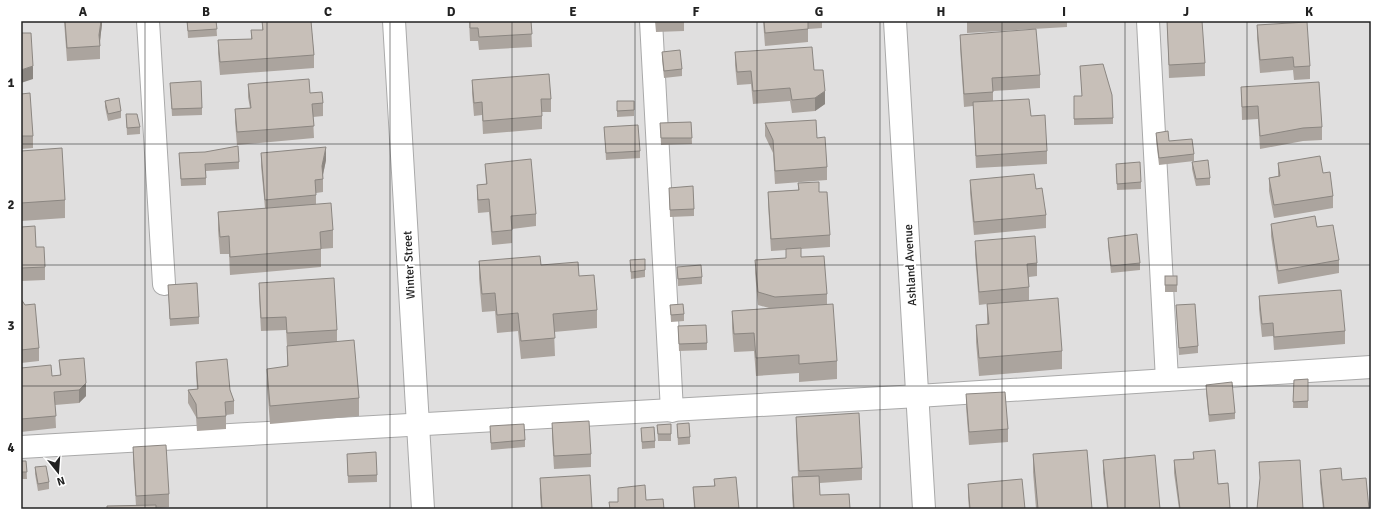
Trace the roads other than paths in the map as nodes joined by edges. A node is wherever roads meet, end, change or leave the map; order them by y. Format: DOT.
graph roads {
  1 [pos="148,21"];
  2 [pos="394,21"];
  3 [pos="651,21"];
  4 [pos="895,21"];
  5 [pos="1148,21"];
  6 [pos="164,284"];
  7 [pos="1371,368"];
  8 [pos="1167,380"];
  9 [pos="918,396"];
  10 [pos="672,411"];
  11 [pos="418,424"];
  12 [pos="21,447"];
  13 [pos="423,509"];
  14 [pos="924,509"];
  1 -- 6 [label="street"];
  2 -- 11 [label="street, Winter Street"];
  3 -- 10 [label="street"];
  4 -- 9 [label="street, Ashland Avenue"];
  5 -- 8 [label="street"];
  7 -- 8 [label="street"];
  8 -- 9 [label="street"];
  9 -- 10 [label="street"];
  9 -- 14 [label="street, Ashland Avenue"];
  10 -- 11 [label="street"];
  11 -- 12 [label="street"];
  11 -- 13 [label="street, Winter Street"];
}
